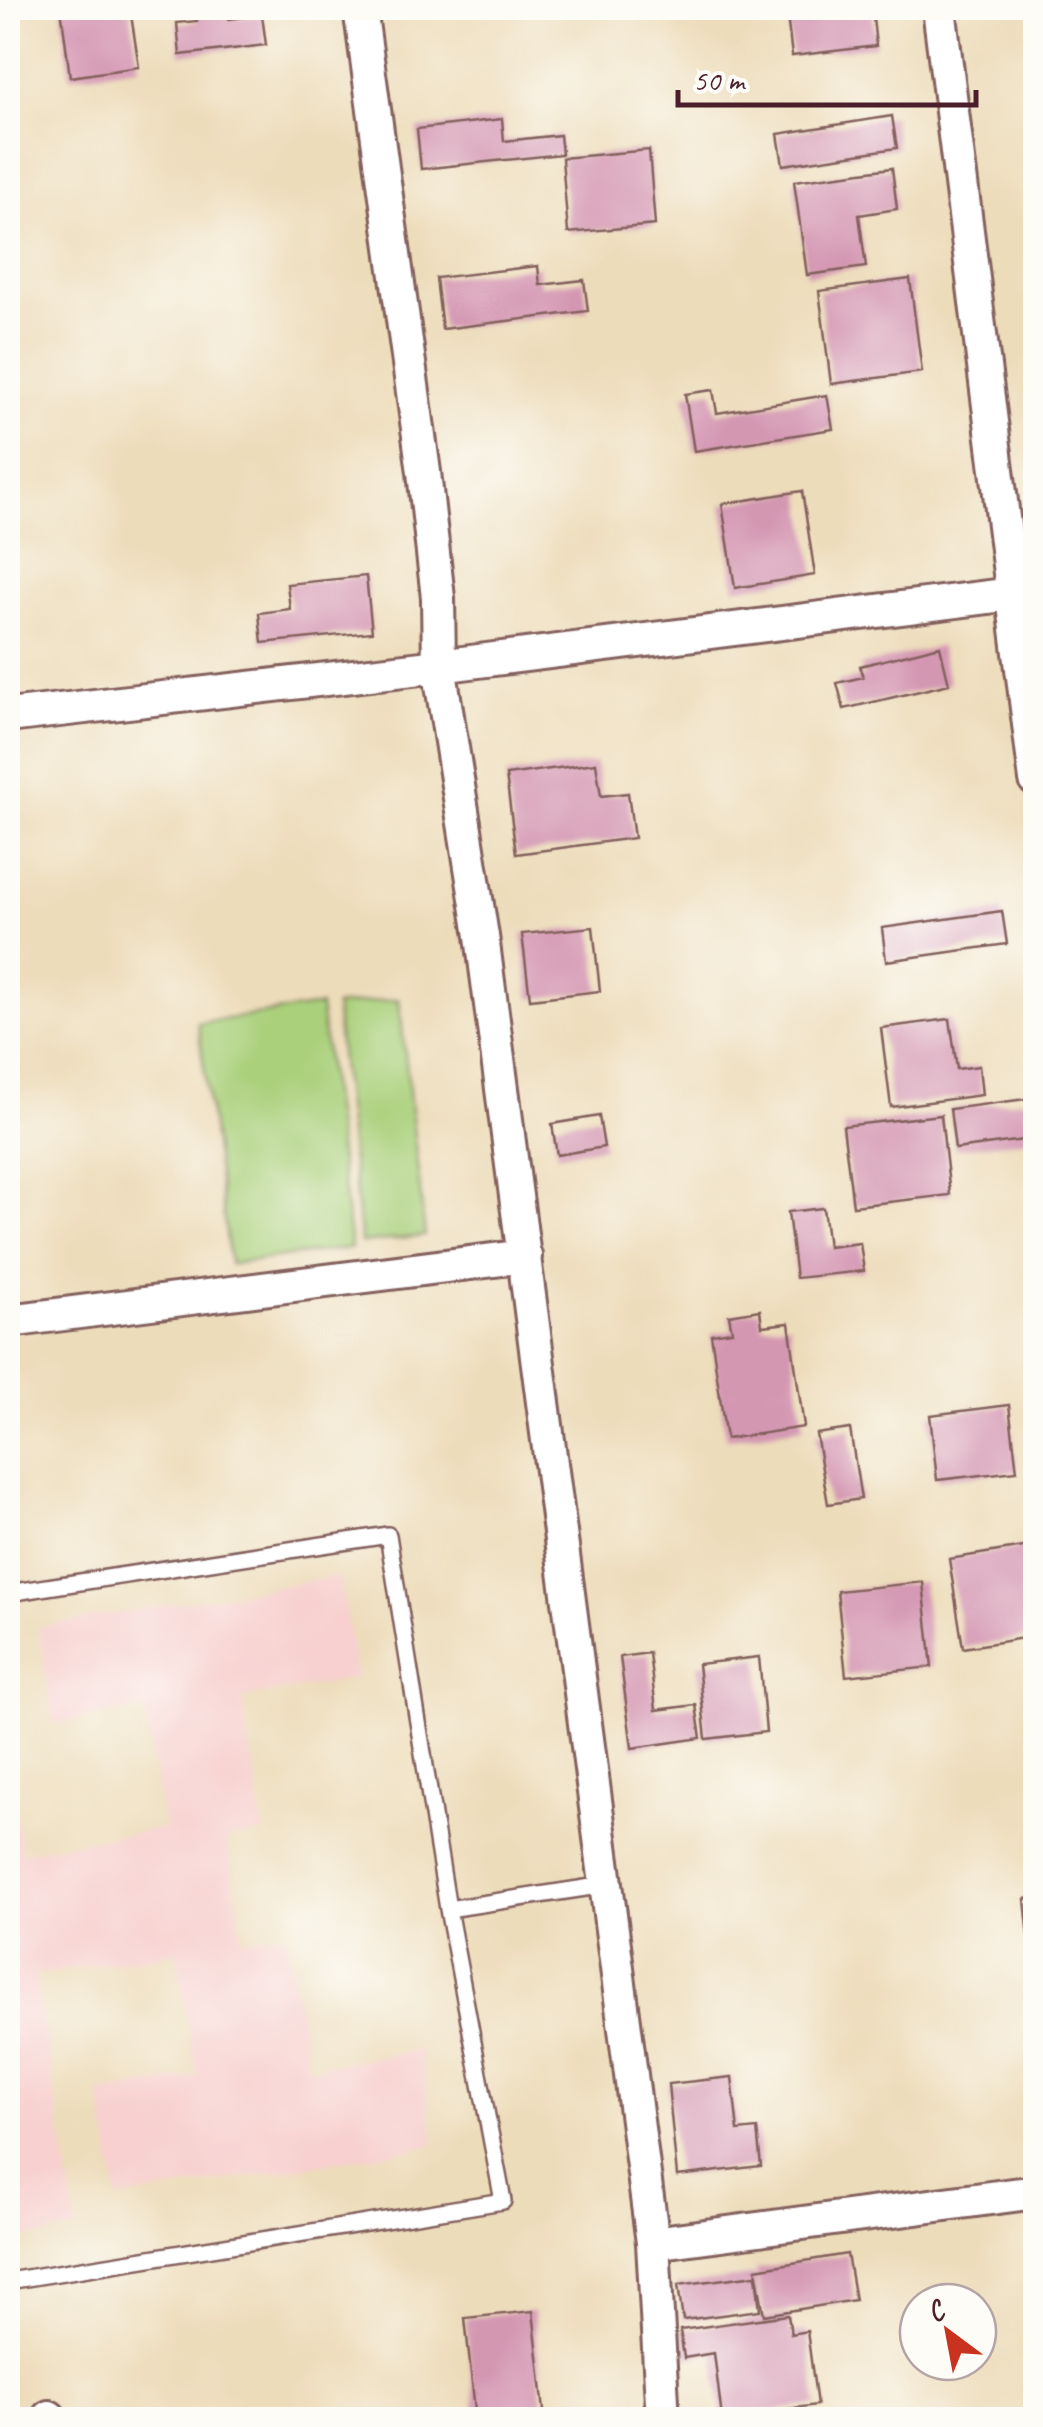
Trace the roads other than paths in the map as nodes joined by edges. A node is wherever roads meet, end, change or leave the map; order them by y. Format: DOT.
graph roads {
  1 [pos="360,8"];
  2 [pos="939,8"];
  3 [pos="1024,593"];
  4 [pos="439,666"];
  5 [pos="8,716"];
  6 [pos="1036,780"];
  7 [pos="525,1256"];
  8 [pos="8,1321"];
  9 [pos="8,1593"];
  10 [pos="605,1885"];
  11 [pos="448,1909"];
  12 [pos="1036,2192"];
  13 [pos="653,2243"];
  14 [pos="8,2281"];
  15 [pos="663,2420"];
  1 -- 4 [label="street"];
  2 -- 3 [label="street"];
  3 -- 4 [label="street"];
  3 -- 6 [label="street"];
  4 -- 5 [label="street"];
  4 -- 7 [label="street"];
  7 -- 8 [label="street"];
  7 -- 10 [label="street"];
  9 -- 11 [label="lane"];
  10 -- 11 [label="lane"];
  10 -- 13 [label="street"];
  11 -- 14 [label="lane"];
  12 -- 13 [label="street"];
  13 -- 15 [label="street"];
}
